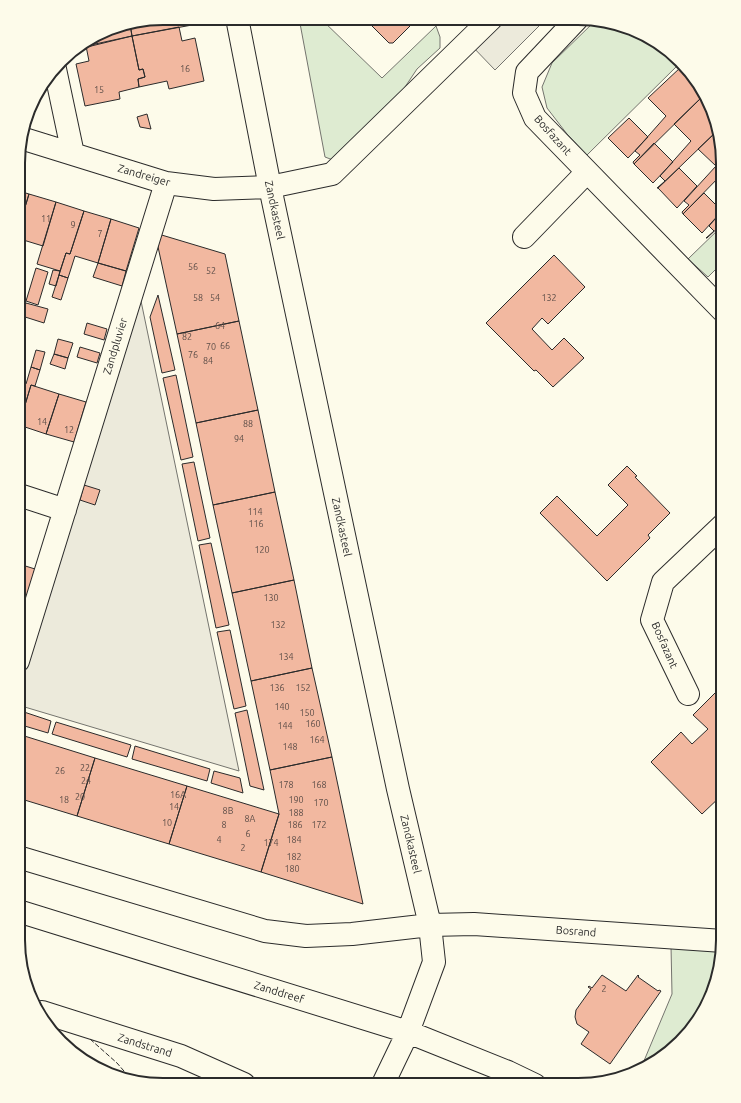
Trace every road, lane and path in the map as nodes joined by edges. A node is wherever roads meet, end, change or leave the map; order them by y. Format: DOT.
graph roads {
  1 [pos="238,25"];
  2 [pos="485,25"];
  3 [pos="571,25"];
  4 [pos="56,75"];
  5 [pos="27,140"];
  6 [pos="73,154"];
  7 [pos="587,172"];
  8 [pos="166,183"];
  9 [pos="270,188"];
  10 [pos="524,237"];
  11 [pos="716,304"];
  12 [pos="25,497"];
  13 [pos="65,510"];
  14 [pos="716,532"];
  15 [pos="25,639"];
  16 [pos="688,694"];
  17 [pos="25,858"];
  18 [pos="25,913"];
  19 [pos="430,925"];
  20 [pos="716,941"];
  21 [pos="47,1014"];
  22 [pos="408,1032"];
  23 [pos="230,1078"];
  24 [pos="385,1078"];
  25 [pos="520,1078"];
  1 -- 9 [label="street, Zandkasteel"];
  2 -- 9 [label="street, Zandreiger"];
  3 -- 7 [label="street, Bosfazant"];
  4 -- 6 [label="street"];
  5 -- 6 [label="street, Zandreiger"];
  6 -- 8 [label="street, Zandreiger"];
  7 -- 10 [label="street"];
  7 -- 11 [label="street, Bosfazant"];
  8 -- 9 [label="street, Zandreiger"];
  8 -- 13 [label="street, Zandpluvier"];
  9 -- 19 [label="street, Zandkasteel"];
  12 -- 13 [label="street"];
  13 -- 15 [label="street, Zandpluvier"];
  14 -- 16 [label="street, Bosfazant"];
  17 -- 19 [label="street"];
  18 -- 22 [label="street, Zanddreef"];
  19 -- 20 [label="street, Bosrand"];
  19 -- 22 [label="street, Zandkasteel"];
  21 -- 23 [label="street, Zandstrand"];
  22 -- 24 [label="street, Zandkasteel"];
  22 -- 25 [label="street, Zanddreef"];
}
